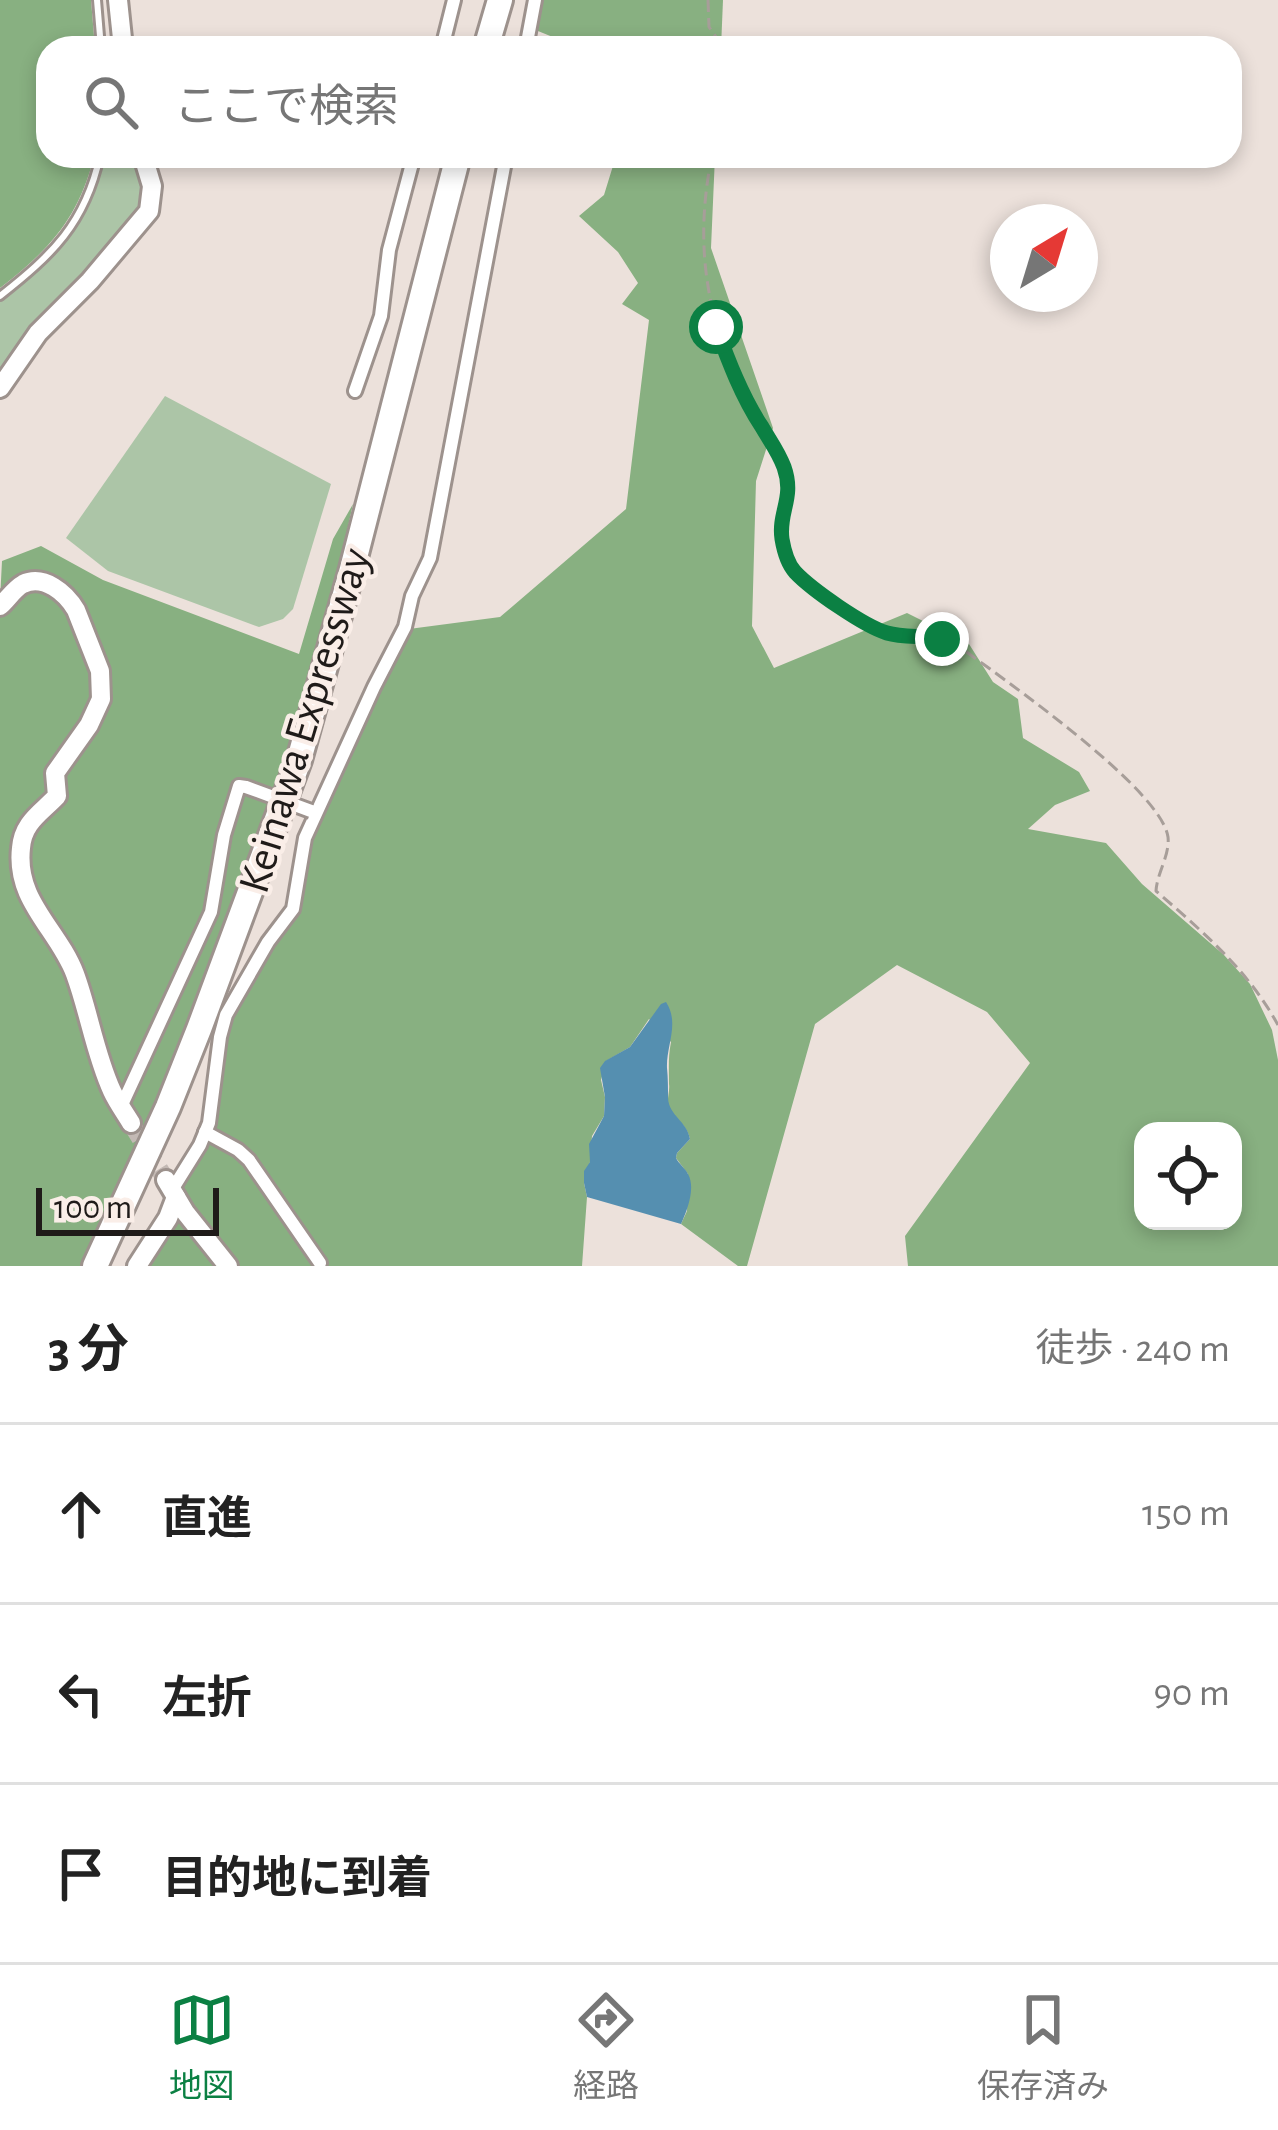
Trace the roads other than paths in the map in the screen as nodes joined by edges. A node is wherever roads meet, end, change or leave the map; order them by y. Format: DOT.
graph roads {
  1 [pos="97,0"];
  2 [pos="118,0"];
  3 [pos="454,0"];
  4 [pos="504,0"];
  5 [pos="535,0"];
  6 [pos="100,36"];
  7 [pos="122,36"];
  8 [pos="445,36"];
  9 [pos="490,36"];
  10 [pos="498,36"];
  11 [pos="528,36"];
  12 [pos="97,168"];
  13 [pos="147,168"];
  14 [pos="411,168"];
  15 [pos="459,168"];
  16 [pos="504,168"];
  17 [pos="0,296"];
  18 [pos="0,388"];
  19 [pos="355,391"];
  20 [pos="0,606"];
  21 [pos="314,812"];
  22 [pos="126,1115"];
  23 [pos="205,1132"];
  24 [pos="171,1189"];
  25 [pos="320,1263"];
  26 [pos="99,1266"];
  27 [pos="137,1266"];
  28 [pos="228,1266"];
  1 -- 6 [label="lane"];
  2 -- 7 [label="main road"];
  3 -- 8 [label="street"];
  4 -- 9 [label="highway"];
  4 -- 10 [label="highway"];
  5 -- 11 [label="street"];
  12 -- 17 [label="lane"];
  13 -- 18 [label="main road"];
  14 -- 19 [label="street"];
  15 -- 26 [label="highway, Keinawa Expressway"];
  16 -- 21 [label="street"];
  20 -- 22 [label="main road"];
  21 -- 22 [label="street, bridge"];
  21 -- 23 [label="street"];
  23 -- 24 [label="street"];
  23 -- 25 [label="street"];
  24 -- 27 [label="main road"];
  24 -- 28 [label="main road"];
}
